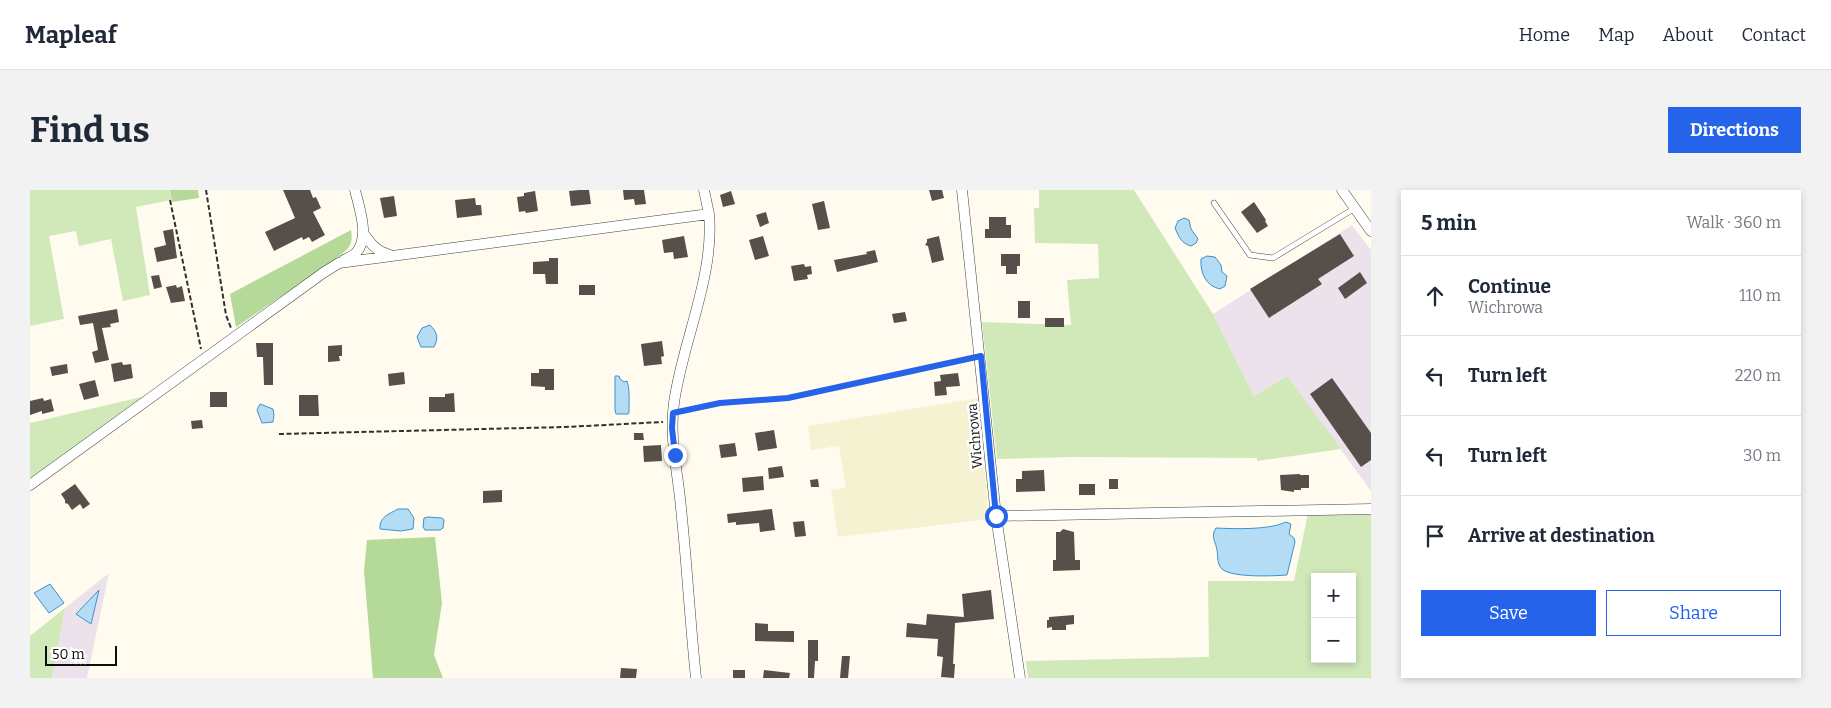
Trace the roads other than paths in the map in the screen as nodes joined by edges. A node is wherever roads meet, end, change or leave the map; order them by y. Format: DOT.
graph roads {
  1 [pos="355,190"];
  2 [pos="704,190"];
  3 [pos="962,190"];
  4 [pos="1342,190"];
  5 [pos="1214,203"];
  6 [pos="1355,208"];
  7 [pos="709,214"];
  8 [pos="1371,231"];
  9 [pos="363,233"];
  10 [pos="393,256"];
  11 [pos="339,263"];
  12 [pos="30,484"];
  13 [pos="1371,509"];
  14 [pos="996,516"];
  15 [pos="696,678"];
  16 [pos="1020,678"];
  1 -- 9 [label="street"];
  2 -- 7 [label="street"];
  3 -- 14 [label="street, Wichrowa"];
  4 -- 6 [label="street"];
  5 -- 6 [label="lane"];
  6 -- 8 [label="street"];
  7 -- 10 [label="street"];
  7 -- 15 [label="street"];
  9 -- 10 [label="street"];
  9 -- 11 [label="street"];
  10 -- 11 [label="street"];
  11 -- 12 [label="street"];
  13 -- 14 [label="street"];
  14 -- 16 [label="street, Wichrowa"];
}
